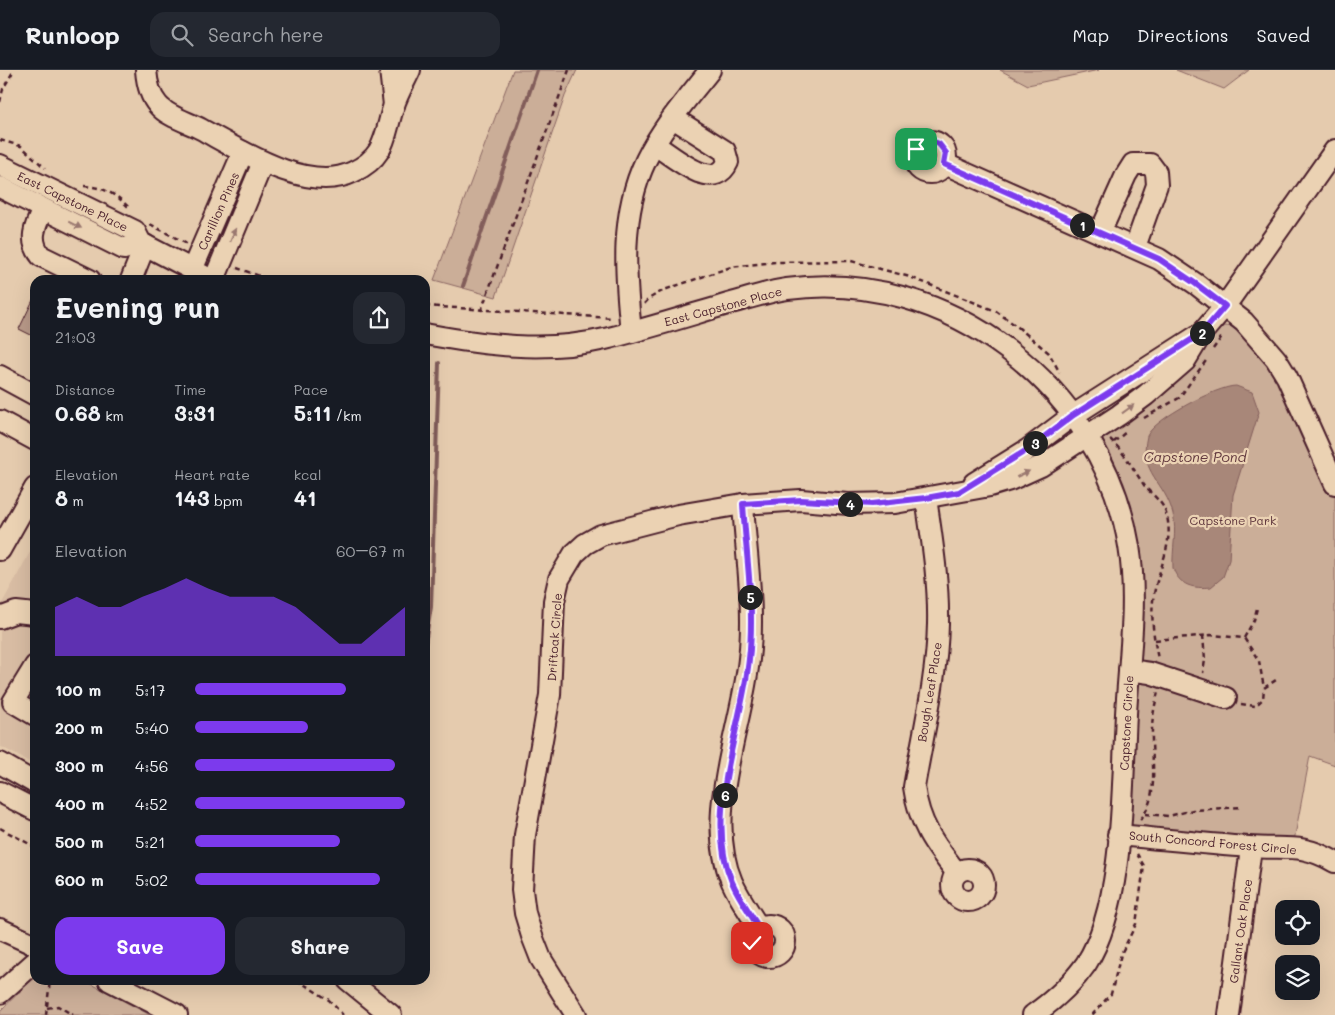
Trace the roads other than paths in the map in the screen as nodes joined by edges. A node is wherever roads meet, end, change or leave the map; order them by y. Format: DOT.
graph roads {
  1 [pos="146,70"];
  2 [pos="390,70"];
  3 [pos="410,70"];
  4 [pos="710,70"];
  5 [pos="394,105"];
  6 [pos="673,118"];
  7 [pos="655,145"];
  8 [pos="243,152"];
  9 [pos="1334,152"];
  10 [pos="263,162"];
  11 [pos="944,164"];
  12 [pos="0,165"];
  13 [pos="0,187"];
  14 [pos="43,209"];
  15 [pos="1100,233"];
  16 [pos="143,244"];
  17 [pos="1135,247"];
  18 [pos="192,270"];
  19 [pos="80,275"];
  20 [pos="131,275"];
  21 [pos="202,275"];
  22 [pos="215,275"];
  23 [pos="1225,306"];
  24 [pos="630,332"];
  25 [pos="1202,333"];
  26 [pos="430,335"];
  27 [pos="0,376"];
  28 [pos="30,392"];
  29 [pos="1072,416"];
  30 [pos="0,421"];
  31 [pos="1087,436"];
  32 [pos="30,437"];
  33 [pos="1335,484"];
  34 [pos="959,492"];
  35 [pos="30,497"];
  36 [pos="926,498"];
  37 [pos="743,504"];
  38 [pos="0,550"];
  39 [pos="30,613"];
  40 [pos="0,618"];
  41 [pos="1129,670"];
  42 [pos="30,674"];
  43 [pos="1226,698"];
  44 [pos="30,712"];
  45 [pos="0,763"];
  46 [pos="30,780"];
  47 [pos="0,792"];
  48 [pos="30,807"];
  49 [pos="1118,834"];
  50 [pos="1251,848"];
  51 [pos="1335,862"];
  52 [pos="957,873"];
  53 [pos="759,928"];
  54 [pos="0,929"];
  55 [pos="30,943"];
  56 [pos="30,966"];
  57 [pos="118,985"];
  58 [pos="354,985"];
  59 [pos="0,993"];
  60 [pos="177,1015"];
  61 [pos="391,1015"];
  62 [pos="576,1015"];
  63 [pos="1033,1015"];
  64 [pos="1228,1015"];
  1 -- 8 [label="street"];
  2 -- 5 [label="street"];
  3 -- 5 [label="street"];
  4 -- 6 [label="street"];
  5 -- 10 [label="street"];
  6 -- 7 [label="street"];
  6 -- 7 [label="street"];
  7 -- 24 [label="street"];
  8 -- 10 [label="street"];
  8 -- 18 [label="street, Carillion Pines"];
  9 -- 23 [label="street"];
  22 -- 10 [label="street, Carillion Pines, one-way"];
  11 -- 15 [label="street"];
  12 -- 16 [label="street, East Capstone Place"];
  13 -- 14 [label="street, East Capstone Place"];
  14 -- 16 [label="street, East Capstone Place, one-way"];
  14 -- 19 [label="street"];
  15 -- 17 [label="street"];
  15 -- 17 [label="street"];
  16 -- 18 [label="street, East Capstone Place"];
  16 -- 20 [label="street"];
  17 -- 23 [label="street"];
  18 -- 21 [label="street, East Capstone Place"];
  23 -- 25 [label="street"];
  23 -- 33 [label="street"];
  24 -- 26 [label="street, East Capstone Place"];
  24 -- 29 [label="street, East Capstone Place"];
  25 -- 29 [label="street, Driftoak Circle"];
  31 -- 25 [label="street, Driftoak Circle, one-way"];
  27 -- 28 [label="street"];
  29 -- 31 [label="street, Capstone Circle"];
  29 -- 34 [label="street, Driftoak Circle"];
  30 -- 32 [label="street"];
  34 -- 31 [label="street, Driftoak Circle, one-way"];
  31 -- 41 [label="street, Capstone Circle"];
  34 -- 36 [label="street, Driftoak Circle"];
  35 -- 38 [label="street"];
  36 -- 37 [label="street, Driftoak Circle"];
  36 -- 52 [label="street, Bough Leaf Place"];
  37 -- 53 [label="street"];
  37 -- 62 [label="street, Driftoak Circle"];
  39 -- 40 [label="street"];
  41 -- 43 [label="street"];
  41 -- 49 [label="street, Capstone Circle"];
  42 -- 44 [label="street"];
  45 -- 46 [label="street"];
  47 -- 48 [label="street"];
  49 -- 50 [label="street, South Concord Forest Circle"];
  49 -- 63 [label="street, Capstone Circle"];
  50 -- 51 [label="street, South Concord Forest Circle"];
  50 -- 64 [label="street, Gallant Oak Place"];
  54 -- 55 [label="street"];
  56 -- 59 [label="street"];
  57 -- 60 [label="street"];
  58 -- 61 [label="street"];
}
